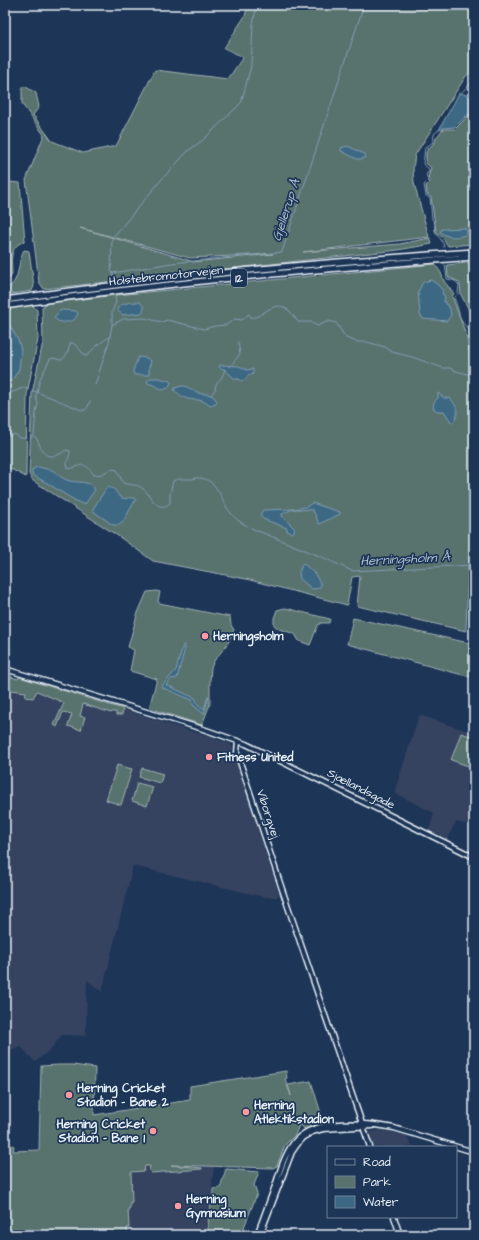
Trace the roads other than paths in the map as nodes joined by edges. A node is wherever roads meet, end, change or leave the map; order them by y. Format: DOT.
graph roads {
  1 [pos="474,251"];
  2 [pos="474,257"];
  3 [pos="5,300"];
  4 [pos="5,306"];
  5 [pos="5,668"];
  6 [pos="238,741"];
  7 [pos="474,857"];
  8 [pos="363,1125"];
  9 [pos="370,1146"];
  10 [pos="454,1146"];
  11 [pos="457,1147"];
  12 [pos="474,1152"];
  13 [pos="394,1218"];
  14 [pos="257,1235"];
  15 [pos="260,1235"];
  16 [pos="400,1235"];
  1 -- 3 [label="highway, Holstebromotorvejen / 12"];
  2 -- 4 [label="highway, Holstebromotorvejen / 12"];
  5 -- 6 [label="street"];
  6 -- 7 [label="street, Sjællandsgade"];
  6 -- 8 [label="street, Viborgvej"];
  8 -- 9 [label="street, Viborgvej"];
  8 -- 10 [label="street"];
  8 -- 14 [label="street"];
  8 -- 15 [label="street"];
  11 -- 12 [label="street"];
  13 -- 16 [label="street"];
}
